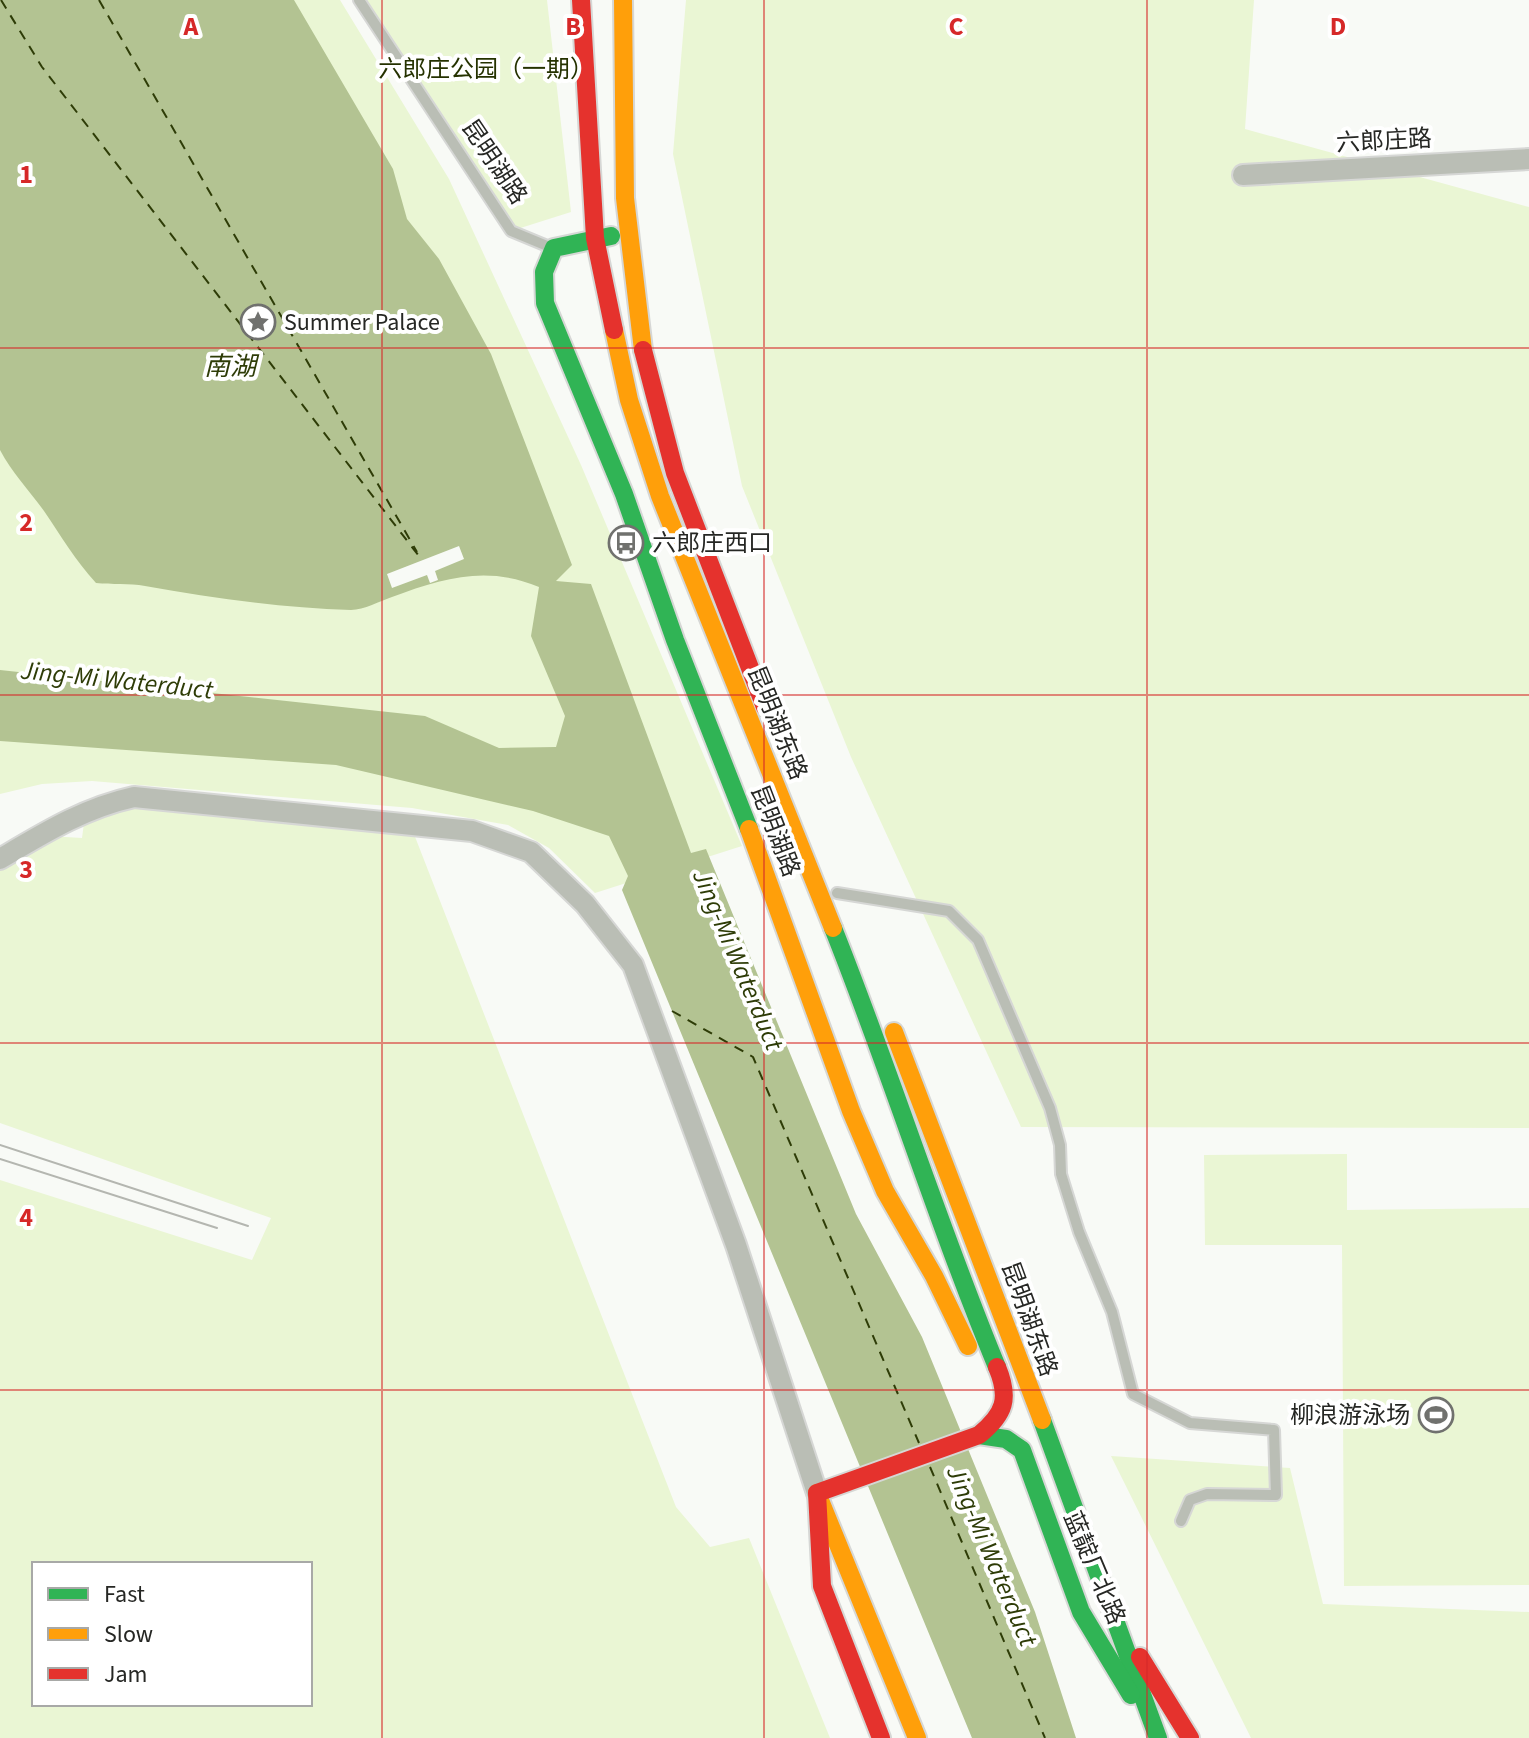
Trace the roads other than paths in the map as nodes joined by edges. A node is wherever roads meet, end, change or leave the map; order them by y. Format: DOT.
graph roads {
  1 [pos="359,0"];
  2 [pos="581,0"];
  3 [pos="623,0"];
  4 [pos="1529,159"];
  5 [pos="1243,175"];
  6 [pos="628,234"];
  7 [pos="595,238"];
  8 [pos="554,248"];
  9 [pos="0,859"];
  10 [pos="837,893"];
  11 [pos="997,1420"];
  12 [pos="1042,1420"];
  13 [pos="979,1435"];
  14 [pos="817,1493"];
  15 [pos="1181,1521"];
  16 [pos="1109,1606"];
  17 [pos="881,1738"];
  18 [pos="917,1738"];
  19 [pos="1157,1738"];
  20 [pos="1190,1738"];
  1 -- 8 [label="lane, 昆明湖路"];
  2 -- 7 [label="main road, 昆明湖东路"];
  3 -- 6 [label="main road, 昆明湖东路"];
  4 -- 5 [label="street, 六郎庄路"];
  6 -- 7 [label="main road"];
  6 -- 10 [label="main road, 昆明湖东路"];
  7 -- 8 [label="main road"];
  7 -- 11 [label="main road, 昆明湖东路"];
  8 -- 11 [label="main road, 昆明湖路"];
  9 -- 14 [label="street"];
  10 -- 12 [label="main road, 昆明湖东路"];
  10 -- 15 [label="lane"];
  11 -- 13 [label="main road"];
  12 -- 16 [label="main road, 蓝靛厂北路"];
  13 -- 14 [label="main road"];
  13 -- 19 [label="main road, 蓝靛厂北路"];
  14 -- 17 [label="main road"];
  14 -- 18 [label="main road"];
  16 -- 19 [label="main road, 蓝靛厂北路"];
  16 -- 20 [label="main road"];
}
